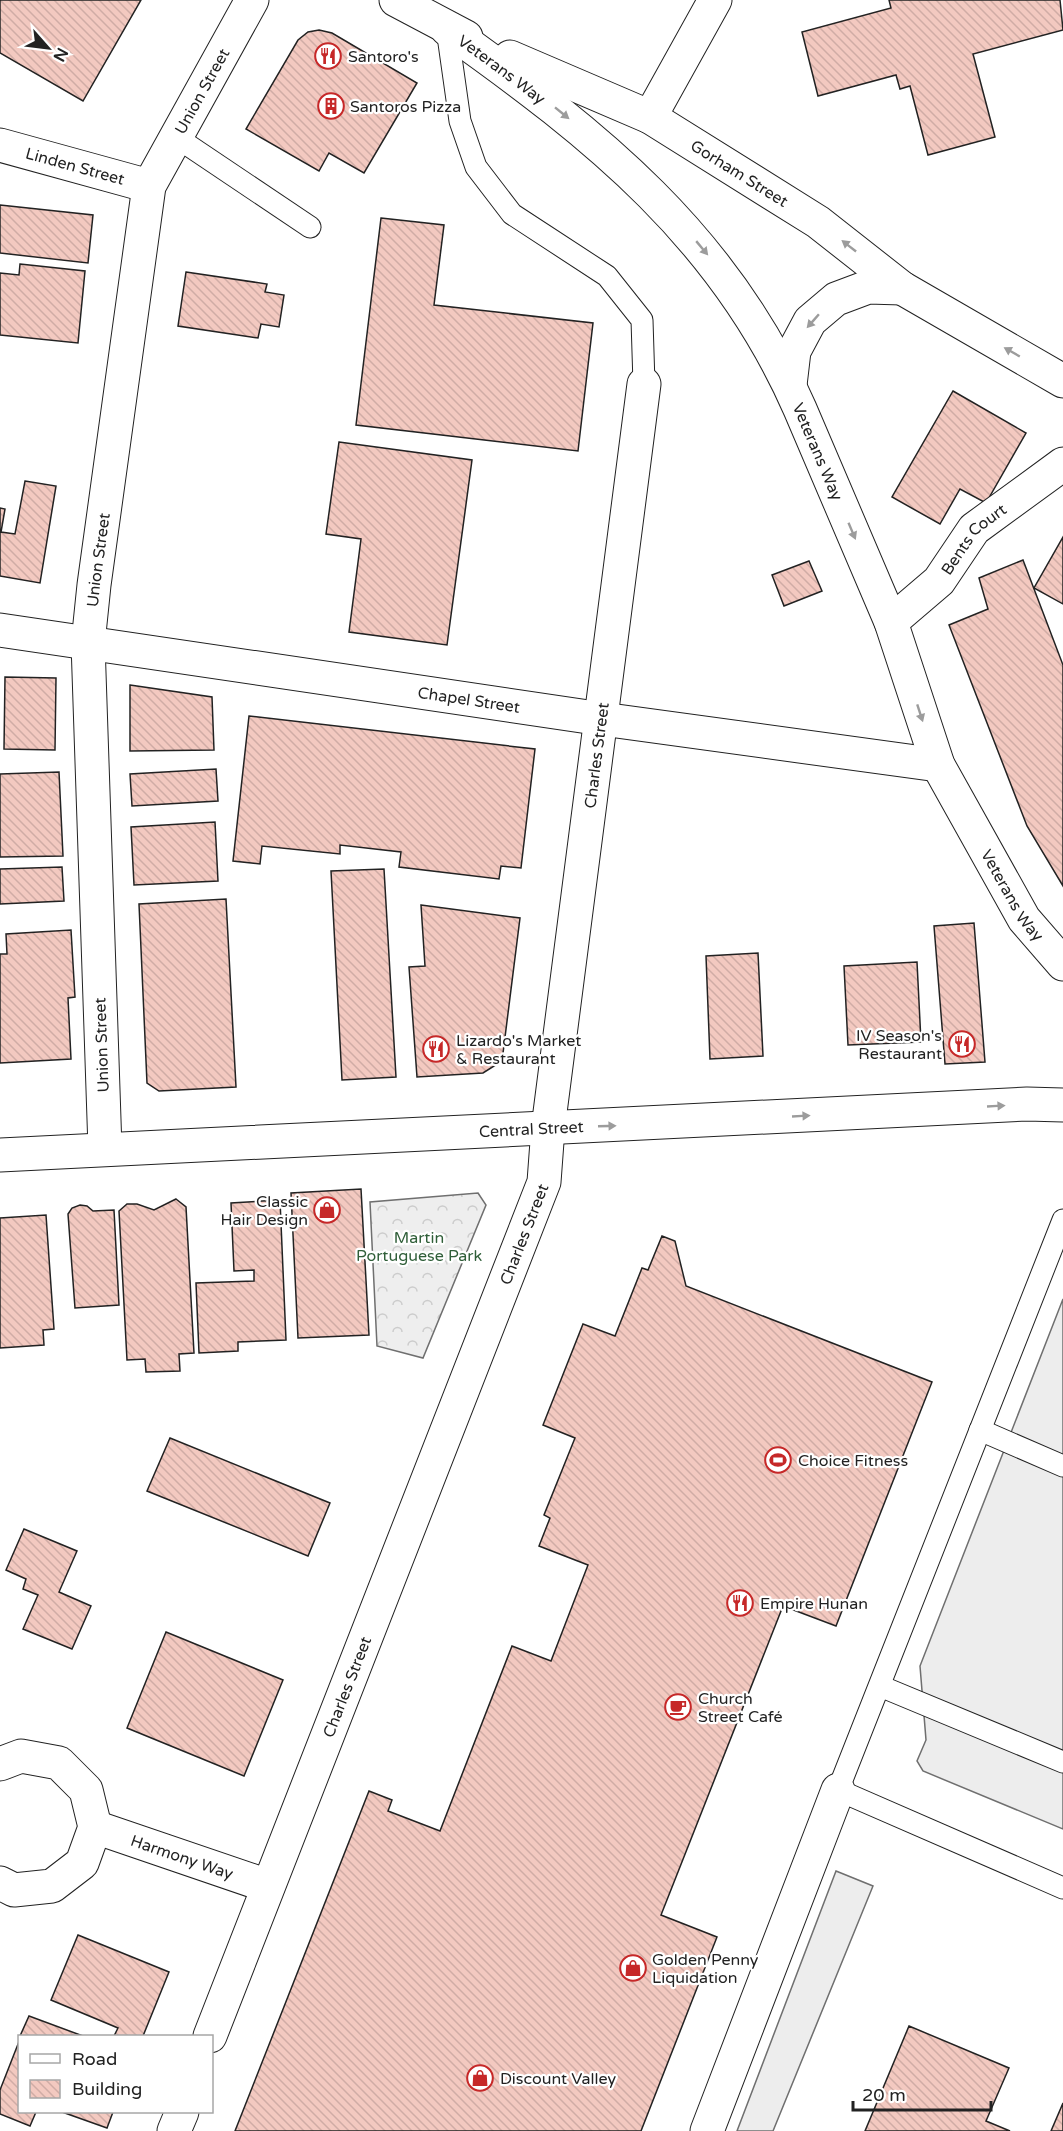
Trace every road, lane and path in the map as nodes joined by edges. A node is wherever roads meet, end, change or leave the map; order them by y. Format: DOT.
graph roads {
  1 [pos="252,0"];
  2 [pos="396,0"];
  3 [pos="715,0"];
  4 [pos="447,29"];
  5 [pos="650,117"];
  6 [pos="176,137"];
  7 [pos="0,145"];
  8 [pos="149,186"];
  9 [pos="310,227"];
  10 [pos="902,288"];
  11 [pos="1063,381"];
  12 [pos="644,384"];
  13 [pos="790,385"];
  14 [pos="1063,464"];
  15 [pos="891,622"];
  16 [pos="0,630"];
  17 [pos="88,643"];
  18 [pos="602,719"];
  19 [pos="938,765"];
  20 [pos="1063,964"];
  21 [pos="1063,1106"];
  22 [pos="548,1128"];
  23 [pos="105,1149"];
  24 [pos="0,1155"];
  25 [pos="1063,1220"];
  26 [pos="980,1430"];
  27 [pos="1063,1466"];
  28 [pos="880,1686"];
  29 [pos="1063,1762"];
  30 [pos="0,1764"];
  31 [pos="838,1790"];
  32 [pos="95,1827"];
  33 [pos="0,1883"];
  34 [pos="268,1886"];
  35 [pos="1063,1888"];
  36 [pos="211,2035"];
  37 [pos="182,2113"];
  38 [pos="174,2131"];
  39 [pos="707,2131"];
  1 -- 6 [label="street, Union Street"];
  2 -- 4 [label="street, Gorham Street"];
  3 -- 5 [label="street"];
  4 -- 5 [label="street, Gorham Street"];
  4 -- 12 [label="lane"];
  4 -- 13 [label="street, Veterans Way, one-way"];
  10 -- 5 [label="street, Gorham Street, one-way"];
  6 -- 8 [label="street, Union Street"];
  6 -- 9 [label="lane"];
  7 -- 8 [label="street, Linden Street"];
  8 -- 17 [label="street, Union Street"];
  11 -- 10 [label="street, Gorham Street, one-way"];
  10 -- 13 [label="street, one-way"];
  12 -- 18 [label="street, Charles Street"];
  13 -- 15 [label="street, Veterans Way, one-way"];
  14 -- 15 [label="street, Bents Court"];
  15 -- 19 [label="street, Veterans Way, one-way"];
  16 -- 17 [label="street, Chapel Street"];
  17 -- 18 [label="street, Chapel Street"];
  17 -- 23 [label="street, Union Street"];
  18 -- 19 [label="street, Chapel Street"];
  18 -- 22 [label="street, Charles Street"];
  19 -- 20 [label="street, Veterans Way"];
  22 -- 21 [label="street, Central Street, one-way"];
  22 -- 23 [label="street, Central Street"];
  22 -- 34 [label="street, Charles Street"];
  23 -- 24 [label="street, Central Street"];
  25 -- 26 [label="lane"];
  26 -- 27 [label="lane"];
  26 -- 28 [label="lane"];
  28 -- 29 [label="lane"];
  28 -- 31 [label="lane"];
  30 -- 32 [label="street"];
  31 -- 35 [label="lane"];
  31 -- 39 [label="street"];
  32 -- 33 [label="street"];
  32 -- 34 [label="street, Harmony Way"];
  34 -- 36 [label="street, Charles Street"];
  37 -- 38 [label="street"];
}
